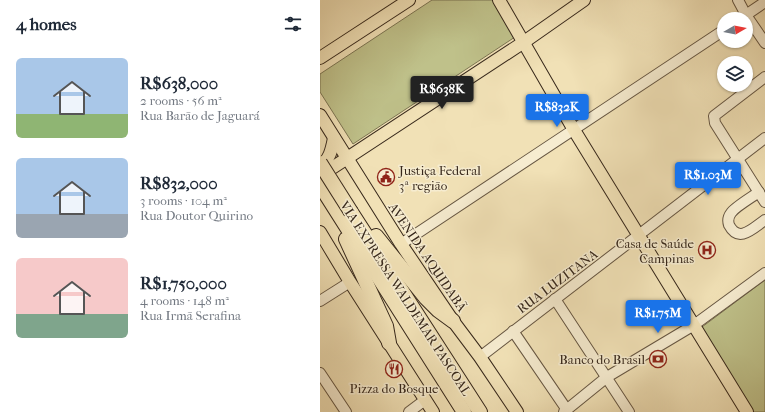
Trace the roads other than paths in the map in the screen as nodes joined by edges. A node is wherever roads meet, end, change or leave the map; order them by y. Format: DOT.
graph roads {
  1 [pos="409,0"];
  2 [pos="499,0"];
  3 [pos="584,0"];
  4 [pos="738,0"];
  5 [pos="765,2"];
  6 [pos="742,12"];
  7 [pos="750,12"];
  8 [pos="753,29"];
  9 [pos="717,35"];
  10 [pos="524,42"];
  11 [pos="765,43"];
  12 [pos="320,58"];
  13 [pos="765,77"];
  14 [pos="320,115"];
  15 [pos="574,130"];
  16 [pos="334,138"];
  17 [pos="765,138"];
  18 [pos="347,158"];
  19 [pos="738,159"];
  20 [pos="320,164"];
  21 [pos="320,176"];
  22 [pos="320,185"];
  23 [pos="759,192"];
  24 [pos="765,202"];
  25 [pos="346,215"];
  26 [pos="765,220"];
  27 [pos="320,232"];
  28 [pos="638,236"];
  29 [pos="400,244"];
  30 [pos="765,273"];
  31 [pos="350,282"];
  32 [pos="555,299"];
  33 [pos="320,301"];
  34 [pos="453,321"];
  35 [pos="694,325"];
  36 [pos="513,331"];
  37 [pos="390,343"];
  38 [pos="480,357"];
  39 [pos="320,373"];
  40 [pos="607,377"];
  41 [pos="425,400"];
  42 [pos="565,411"];
  43 [pos="346,412"];
  44 [pos="409,412"];
  45 [pos="433,412"];
  46 [pos="464,412"];
  47 [pos="480,412"];
  48 [pos="517,412"];
  49 [pos="629,412"];
  50 [pos="747,412"];
  1 -- 12 [label="main road"];
  2 -- 10 [label="main road"];
  3 -- 10 [label="main road"];
  4 -- 6 [label="street"];
  5 -- 7 [label="street"];
  8 -- 11 [label="street"];
  9 -- 15 [label="street"];
  10 -- 15 [label="main road"];
  10 -- 18 [label="main road"];
  13 -- 19 [label="street"];
  14 -- 16 [label="main road, AVENIDA AQUIDABÃ"];
  15 -- 28 [label="main road"];
  15 -- 29 [label="street"];
  16 -- 18 [label="main road, AVENIDA AQUIDABÃ"];
  16 -- 20 [label="main road"];
  17 -- 19 [label="street, RUA LUZITANA"];
  18 -- 21 [label="main road"];
  18 -- 29 [label="main road, AVENIDA AQUIDABÃ"];
  19 -- 23 [label="street"];
  19 -- 28 [label="street, RUA LUZITANA"];
  20 -- 25 [label="highway, VIA EXPRESSA WALDEMAR PASCOAL, bridge"];
  22 -- 25 [label="highway, VIA EXPRESSA WALDEMAR PASCOAL"];
  23 -- 24 [label="street"];
  23 -- 26 [label="street"];
  25 -- 34 [label="highway"];
  25 -- 37 [label="highway"];
  25 -- 46 [label="highway, VIA EXPRESSA WALDEMAR PASCOAL"];
  25 -- 47 [label="highway, VIA EXPRESSA WALDEMAR PASCOAL"];
  27 -- 31 [label="main road"];
  28 -- 32 [label="street, RUA LUZITANA"];
  28 -- 35 [label="main road"];
  29 -- 34 [label="main road, AVENIDA AQUIDABÃ"];
  30 -- 35 [label="street"];
  31 -- 33 [label="street"];
  31 -- 37 [label="main road"];
  32 -- 36 [label="street, RUA LUZITANA"];
  32 -- 40 [label="street"];
  34 -- 38 [label="main road, AVENIDA AQUIDABÃ"];
  35 -- 40 [label="street"];
  35 -- 50 [label="main road"];
  36 -- 38 [label="street, RUA LUZITANA"];
  36 -- 42 [label="street"];
  37 -- 41 [label="main road"];
  38 -- 48 [label="main road, AVENIDA AQUIDABÃ"];
  39 -- 43 [label="street"];
  40 -- 42 [label="street"];
  40 -- 49 [label="street"];
  41 -- 44 [label="street"];
  41 -- 45 [label="main road"];
}
